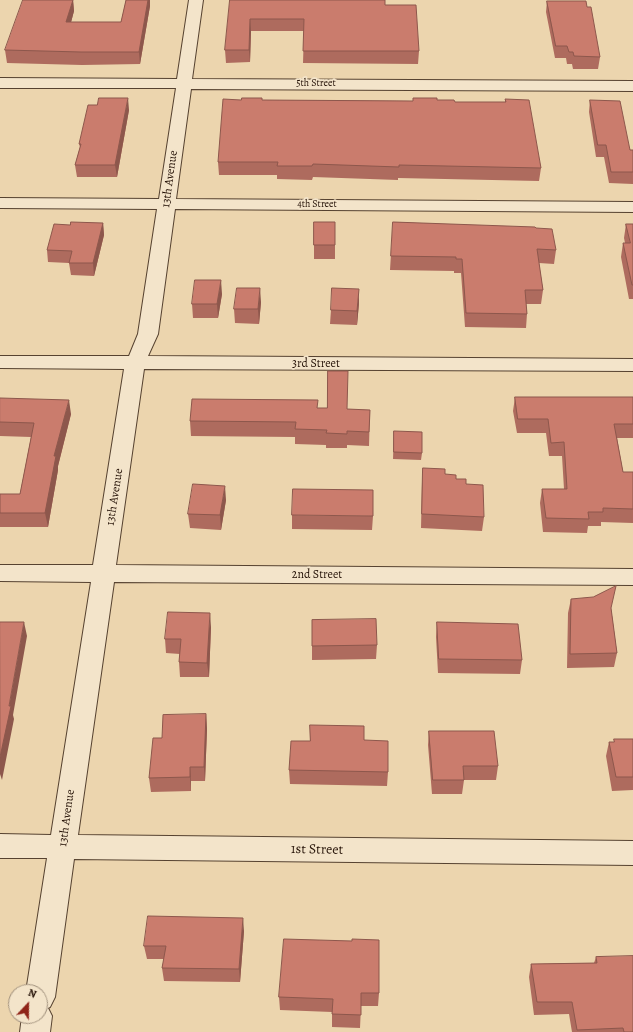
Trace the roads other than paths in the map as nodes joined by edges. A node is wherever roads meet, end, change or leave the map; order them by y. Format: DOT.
graph roads {
  1 [pos="196,0"];
  2 [pos="0,83"];
  3 [pos="183,84"];
  4 [pos="633,86"];
  5 [pos="0,203"];
  6 [pos="167,204"];
  7 [pos="633,207"];
  8 [pos="0,362"];
  9 [pos="135,364"];
  10 [pos="633,365"];
  11 [pos="0,573"];
  12 [pos="103,573"];
  13 [pos="633,577"];
  14 [pos="0,846"];
  15 [pos="63,847"];
  16 [pos="633,853"];
  17 [pos="42,984"];
  1 -- 3 [label="street, 13th Avenue"];
  2 -- 3 [label="street, 5th Street"];
  3 -- 4 [label="street, 5th Street"];
  3 -- 6 [label="street, 13th Avenue"];
  5 -- 6 [label="street, 4th Street"];
  6 -- 7 [label="street, 4th Street"];
  6 -- 9 [label="street, 13th Avenue"];
  8 -- 9 [label="street, 3rd Street"];
  9 -- 10 [label="street, 3rd Street"];
  9 -- 12 [label="street, 13th Avenue"];
  11 -- 12 [label="street, 2nd Street"];
  12 -- 13 [label="street, 2nd Street"];
  12 -- 15 [label="street, 13th Avenue"];
  14 -- 15 [label="street, 1st Street"];
  15 -- 16 [label="street, 1st Street"];
  15 -- 17 [label="street, 13th Avenue"];
}
